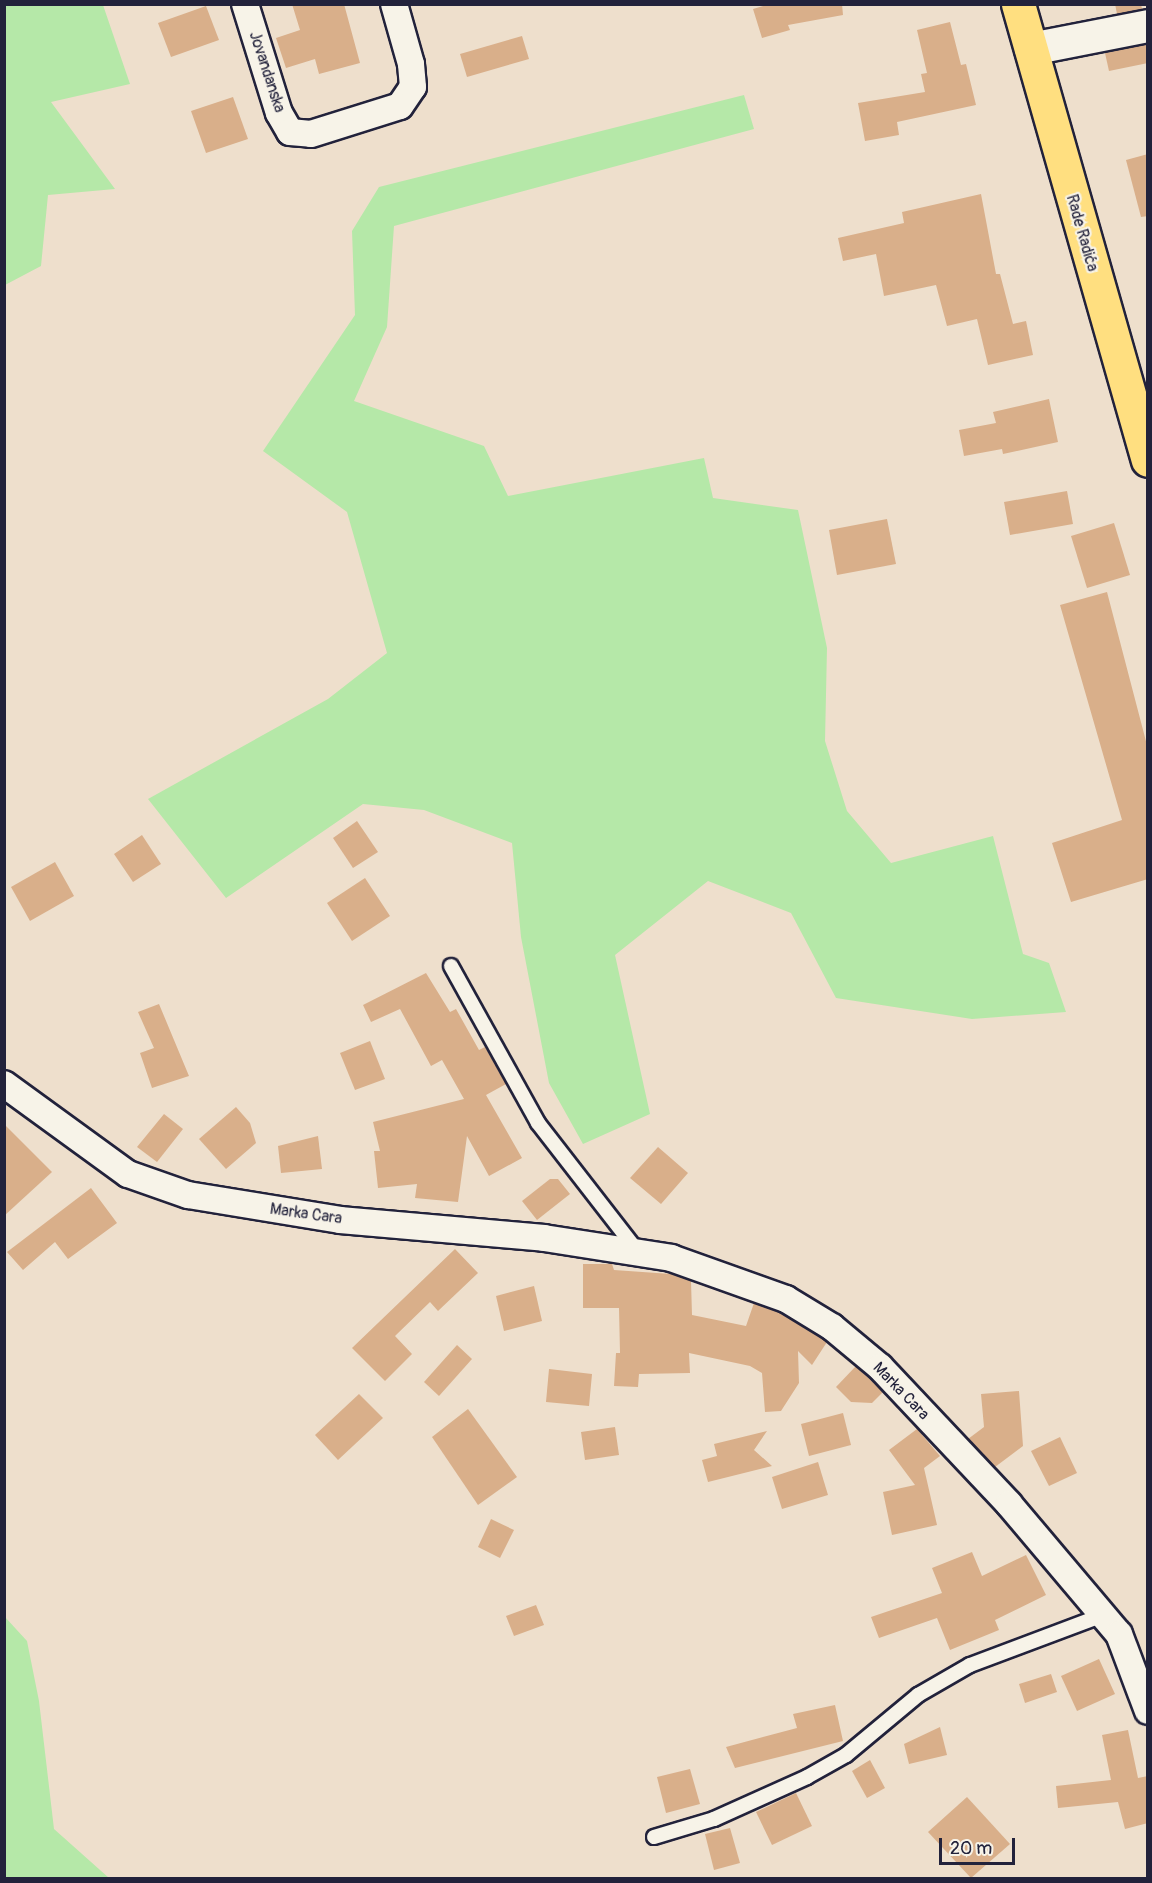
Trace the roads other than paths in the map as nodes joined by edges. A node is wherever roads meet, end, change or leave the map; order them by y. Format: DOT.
graph roads {
  1 [pos="245,4"];
  2 [pos="394,4"];
  3 [pos="1018,4"];
  4 [pos="1148,26"];
  5 [pos="1031,49"];
  6 [pos="1148,460"];
  7 [pos="451,966"];
  8 [pos="4,1084"];
  9 [pos="639,1253"];
  10 [pos="1103,1615"];
  11 [pos="1148,1711"];
  12 [pos="654,1837"];
  1 -- 2 [label="street, Jovandanska"];
  3 -- 5 [label="main road, Rade Radića"];
  4 -- 5 [label="street"];
  5 -- 6 [label="main road, Rade Radića"];
  7 -- 9 [label="lane"];
  8 -- 9 [label="street, Marka Cara"];
  9 -- 10 [label="street, Marka Cara"];
  10 -- 11 [label="street, Marka Cara"];
  10 -- 12 [label="lane"];
}
